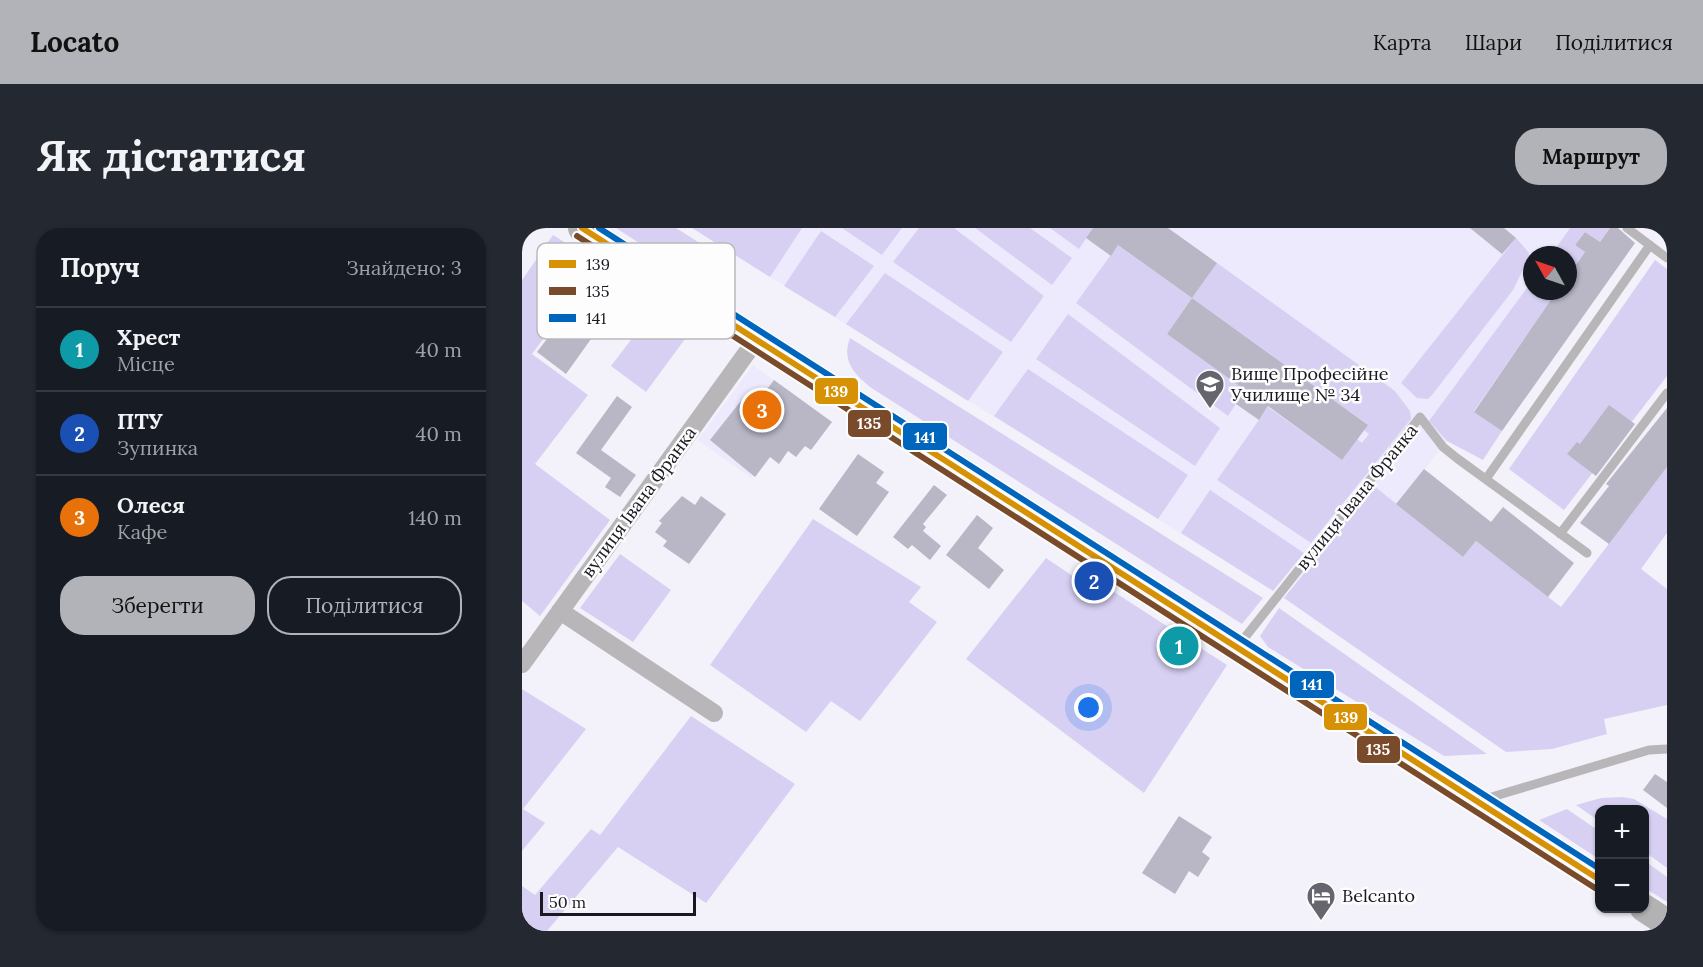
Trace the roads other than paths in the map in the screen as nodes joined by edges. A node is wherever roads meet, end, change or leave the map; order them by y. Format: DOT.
graph roads {
  1 [pos="582,228"];
  2 [pos="1627,228"];
  3 [pos="605,243"];
  4 [pos="1650,245"];
  5 [pos="1667,258"];
  6 [pos="735,326"];
  7 [pos="756,340"];
  8 [pos="1667,393"];
  9 [pos="1486,479"];
  10 [pos="1560,534"];
  11 [pos="1587,553"];
  12 [pos="560,611"];
  13 [pos="1237,648"];
  14 [pos="522,664"];
  15 [pos="714,714"];
  16 [pos="1667,749"];
  17 [pos="1476,801"];
  18 [pos="1595,877"];
  19 [pos="1649,912"];
  20 [pos="1667,923"];
  1 -- 3 [label="main road"];
  2 -- 4 [label="lane"];
  4 -- 5 [label="lane"];
  4 -- 9 [label="lane"];
  6 -- 7 [label="main road"];
  7 -- 12 [label="street, вулиця Івана Франка"];
  7 -- 13 [label="main road"];
  8 -- 10 [label="lane"];
  9 -- 10 [label="lane, вулиця Івана Франка"];
  9 -- 13 [label="lane, вулиця Івана Франка"];
  10 -- 11 [label="lane, вулиця Івана Франка"];
  12 -- 14 [label="street, вулиця Івана Франка"];
  12 -- 15 [label="street"];
  13 -- 17 [label="main road"];
  16 -- 17 [label="lane"];
  17 -- 18 [label="main road"];
  19 -- 20 [label="main road"];
}
